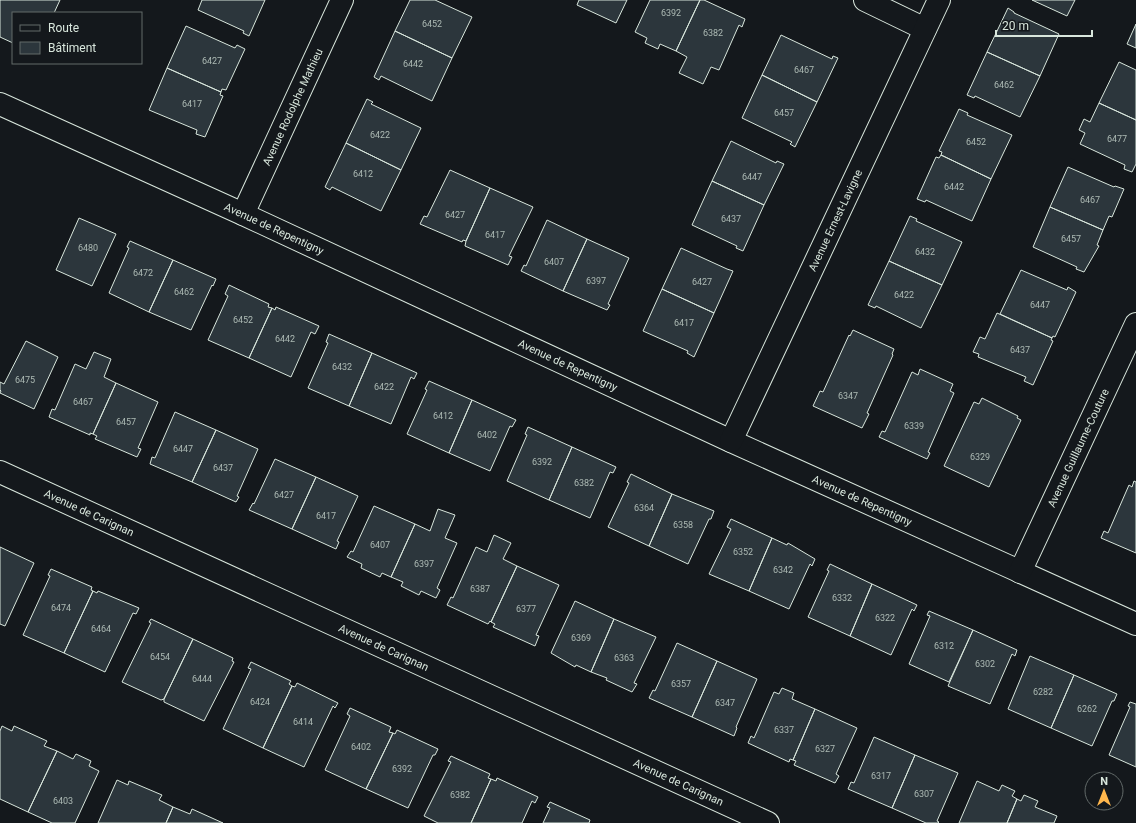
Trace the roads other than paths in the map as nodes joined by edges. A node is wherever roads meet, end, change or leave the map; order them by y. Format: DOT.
graph roads {
  1 [pos="342,0"];
  2 [pos="865,0"];
  3 [pos="938,0"];
  4 [pos="925,29"];
  5 [pos="0,104"];
  6 [pos="244,214"];
  7 [pos="1136,324"];
  8 [pos="731,441"];
  9 [pos="0,472"];
  10 [pos="1020,572"];
  11 [pos="1136,624"];
  12 [pos="768,823"];
  1 -- 6 [label="street, Avenue Rodolphe Mathieu"];
  2 -- 4 [label="street"];
  3 -- 4 [label="street, Avenue Ernest-Lavigne"];
  4 -- 8 [label="street, Avenue Ernest-Lavigne"];
  5 -- 6 [label="street, Avenue de Repentigny"];
  6 -- 8 [label="street, Avenue de Repentigny"];
  7 -- 10 [label="street, Avenue Guillaume-Couture"];
  8 -- 10 [label="street, Avenue de Repentigny"];
  9 -- 12 [label="street, Avenue de Carignan"];
  10 -- 11 [label="street, Avenue de Repentigny"];
}
